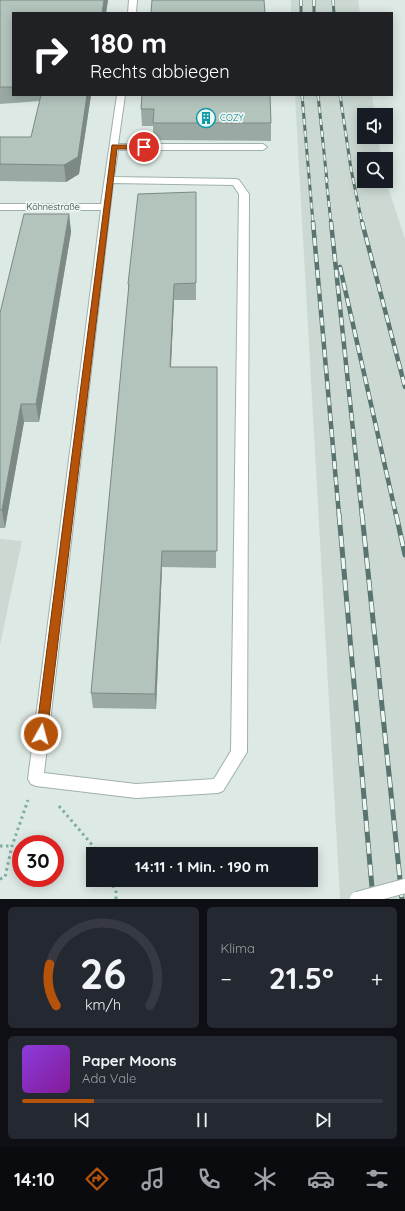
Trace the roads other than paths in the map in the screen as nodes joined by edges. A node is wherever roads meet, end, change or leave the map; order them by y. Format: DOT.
graph roads {
  1 [pos="134,0"];
  2 [pos="132,12"];
  3 [pos="121,96"];
  4 [pos="114,147"];
  5 [pos="263,147"];
  6 [pos="109,180"];
  7 [pos="106,207"];
  8 [pos="1,210"];
  9 [pos="405,886"];
  10 [pos="357,899"];
  1 -- 2 [label="street"];
  3 -- 4 [label="street"];
  4 -- 5 [label="street"];
  4 -- 6 [label="street"];
  6 -- 7 [label="street"];
  6 -- 7 [label="street"];
  7 -- 8 [label="street, Köhnestraße"];
  9 -- 10 [label="street, bridge"];
}
